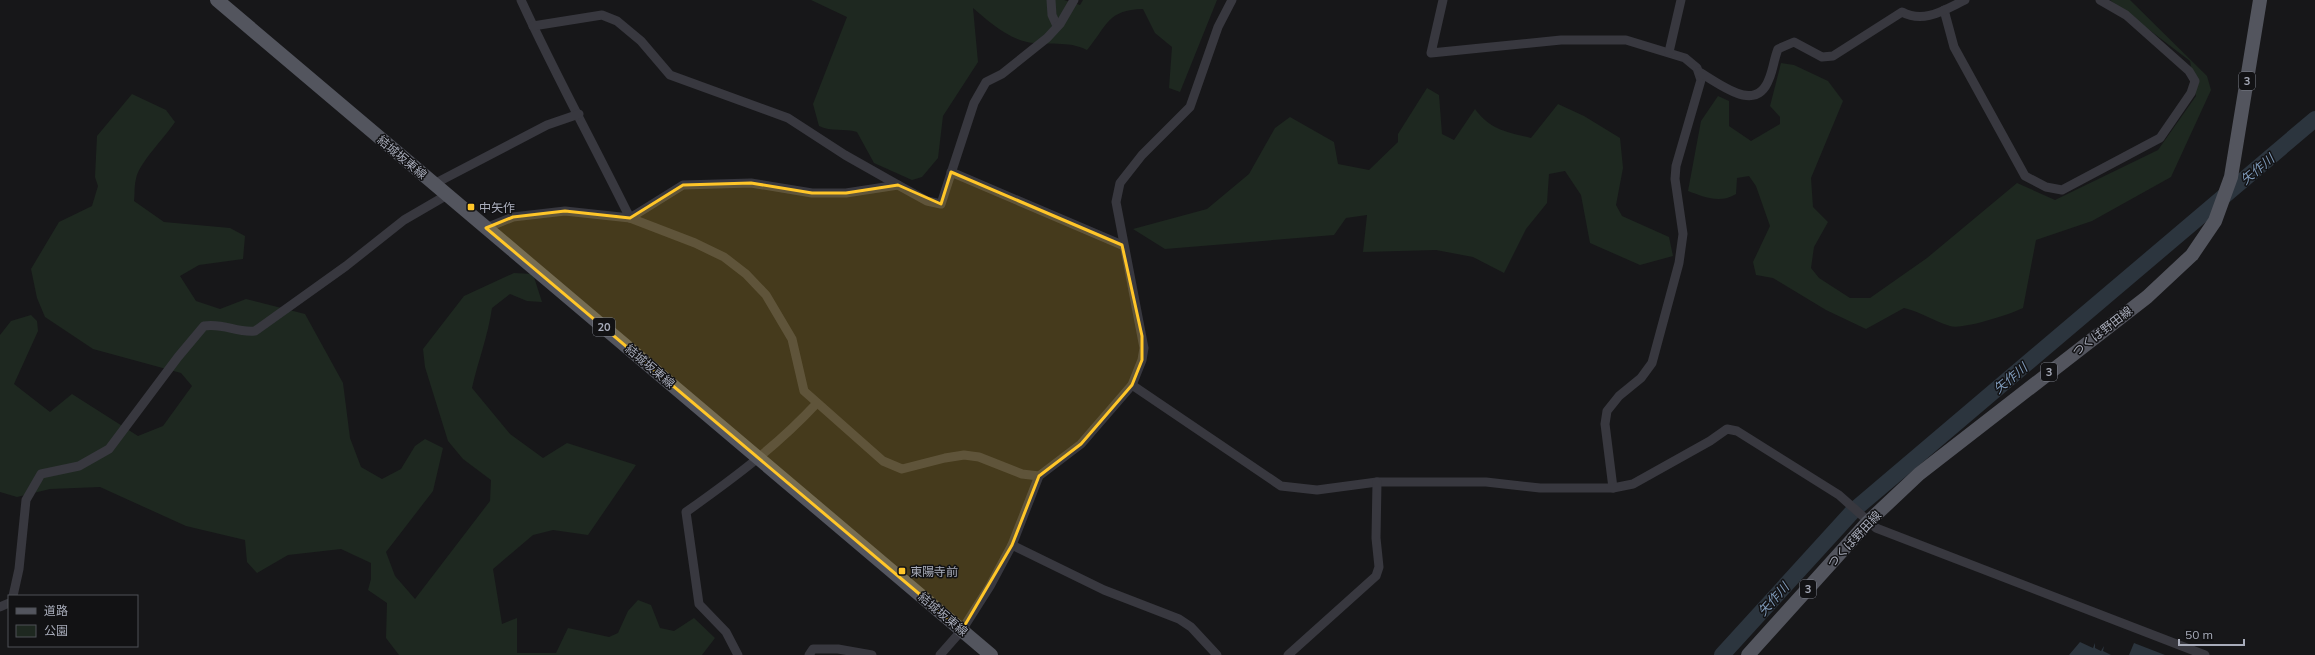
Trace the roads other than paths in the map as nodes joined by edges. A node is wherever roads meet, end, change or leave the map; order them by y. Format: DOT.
graph roads {
  1 [pos="217,0"];
  2 [pos="521,0"];
  3 [pos="1050,0"];
  4 [pos="1074,0"];
  5 [pos="1232,0"];
  6 [pos="1443,0"];
  7 [pos="1681,0"];
  8 [pos="1965,0"];
  9 [pos="2100,0"];
  10 [pos="2260,0"];
  11 [pos="1944,10"];
  12 [pos="533,26"];
  13 [pos="1057,26"];
  14 [pos="1669,52"];
  15 [pos="1699,72"];
  16 [pos="579,114"];
  17 [pos="951,172"];
  18 [pos="434,184"];
  19 [pos="898,185"];
  20 [pos="448,195"];
  21 [pos="630,218"];
  22 [pos="486,228"];
  23 [pos="1122,245"];
  24 [pos="1132,385"];
  25 [pos="817,403"];
  26 [pos="758,460"];
  27 [pos="1039,476"];
  28 [pos="1377,482"];
  29 [pos="1613,488"];
  30 [pos="1865,519"];
  31 [pos="1012,545"];
  32 [pos="13,595"];
  33 [pos="962,630"];
  34 [pos="861,653"];
  35 [pos="738,655"];
  36 [pos="809,655"];
  37 [pos="872,655"];
  38 [pos="940,655"];
  39 [pos="991,655"];
  40 [pos="1217,655"];
  41 [pos="1288,655"];
  42 [pos="1748,655"];
  43 [pos="2206,655"];
  1 -- 18 [label="main road, 結城坂東線 / 20"];
  2 -- 12 [label="street"];
  3 -- 13 [label="street"];
  4 -- 13 [label="street"];
  5 -- 23 [label="street"];
  6 -- 14 [label="street"];
  7 -- 14 [label="street"];
  8 -- 11 [label="street"];
  9 -- 11 [label="street"];
  10 -- 30 [label="main road, つくば野田線 / 3"];
  11 -- 15 [label="street"];
  12 -- 16 [label="street"];
  12 -- 19 [label="street"];
  13 -- 17 [label="street"];
  14 -- 15 [label="street"];
  15 -- 29 [label="street"];
  16 -- 18 [label="street"];
  16 -- 21 [label="street"];
  17 -- 19 [label="street"];
  17 -- 23 [label="street"];
  18 -- 20 [label="main road, 結城坂東線 / 20"];
  19 -- 21 [label="street"];
  20 -- 22 [label="main road, 結城坂東線 / 20"];
  20 -- 32 [label="street"];
  21 -- 22 [label="street"];
  21 -- 25 [label="street"];
  22 -- 26 [label="main road, 結城坂東線 / 20"];
  23 -- 24 [label="street"];
  24 -- 27 [label="street"];
  24 -- 28 [label="street"];
  25 -- 26 [label="street"];
  25 -- 27 [label="street"];
  26 -- 33 [label="main road, 結城坂東線 / 20"];
  26 -- 35 [label="street"];
  27 -- 31 [label="street"];
  28 -- 29 [label="street"];
  28 -- 41 [label="street"];
  29 -- 30 [label="street"];
  30 -- 42 [label="main road, つくば野田線 / 3"];
  30 -- 43 [label="street"];
  31 -- 33 [label="street"];
  31 -- 40 [label="street"];
  33 -- 38 [label="street"];
  33 -- 39 [label="main road, 結城坂東線 / 20"];
  34 -- 36 [label="street"];
  34 -- 37 [label="street"];
}
